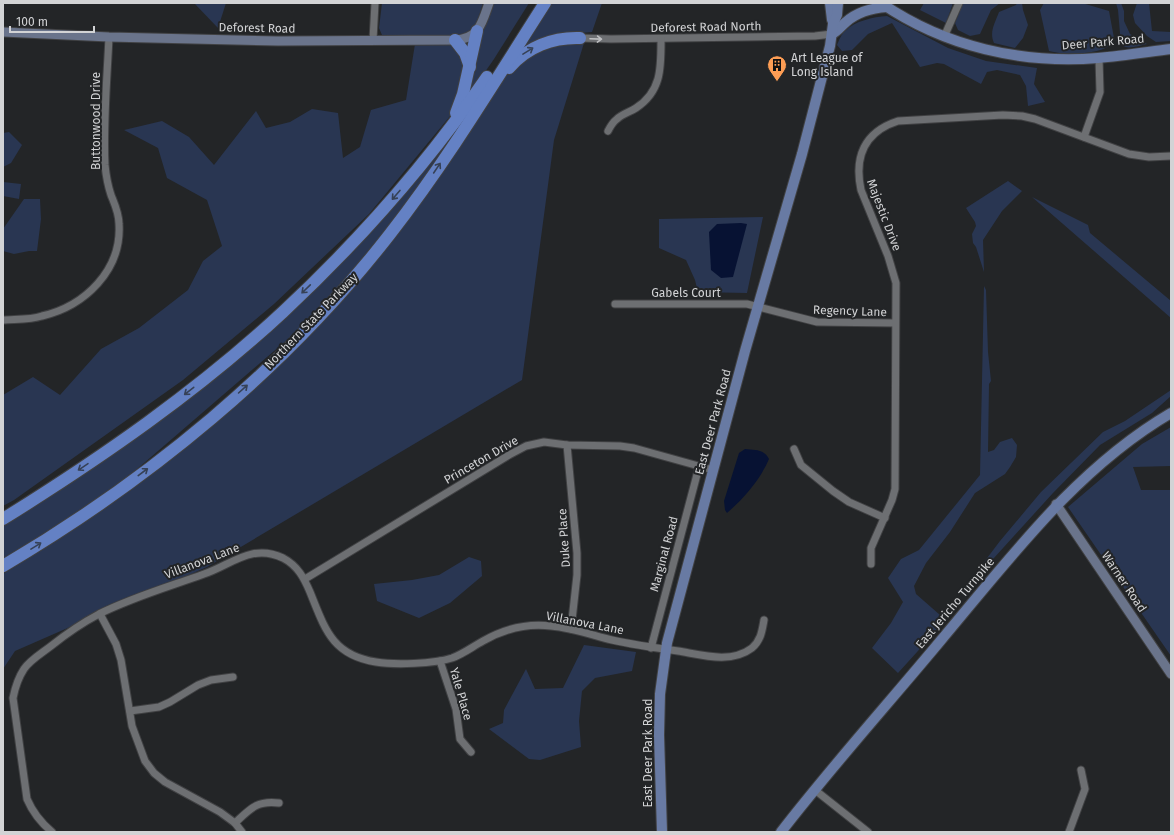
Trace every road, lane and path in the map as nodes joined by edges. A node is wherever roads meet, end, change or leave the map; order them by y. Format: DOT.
graph roads {
  1 [pos="375,3"];
  2 [pos="489,3"];
  3 [pos="536,3"];
  4 [pos="545,3"];
  5 [pos="830,3"];
  6 [pos="838,3"];
  7 [pos="959,3"];
  8 [pos="884,5"];
  9 [pos="862,12"];
  10 [pos="915,23"];
  11 [pos="832,29"];
  12 [pos="477,31"];
  13 [pos="3,32"];
  14 [pos="944,37"];
  15 [pos="109,38"];
  16 [pos="580,38"];
  17 [pos="661,39"];
  18 [pos="373,40"];
  19 [pos="455,40"];
  20 [pos="1171,49"];
  21 [pos="1099,58"];
  22 [pos="470,67"];
  23 [pos="482,100"];
  24 [pos="608,131"];
  25 [pos="1084,137"];
  26 [pos="1171,156"];
  27 [pos="421,166"];
  28 [pos="615,304"];
  29 [pos="757,306"];
  30 [pos="3,320"];
  31 [pos="895,323"];
  32 [pos="1171,413"];
  33 [pos="567,445"];
  34 [pos="794,449"];
  35 [pos="699,467"];
  36 [pos="713,470"];
  37 [pos="1056,504"];
  38 [pos="885,518"];
  39 [pos="3,519"];
  40 [pos="871,564"];
  41 [pos="3,566"];
  42 [pos="305,579"];
  43 [pos="100,614"];
  44 [pos="764,620"];
  45 [pos="572,629"];
  46 [pos="651,648"];
  47 [pos="666,649"];
  48 [pos="440,661"];
  49 [pos="1171,674"];
  50 [pos="233,677"];
  51 [pos="130,711"];
  52 [pos="471,752"];
  53 [pos="1081,770"];
  54 [pos="815,790"];
  55 [pos="279,803"];
  56 [pos="235,823"];
  57 [pos="52,832"];
  58 [pos="242,832"];
  59 [pos="662,832"];
  60 [pos="781,832"];
  61 [pos="868,832"];
  62 [pos="1070,832"];
  1 -- 18 [label="street"];
  2 -- 12 [label="street"];
  3 -- 27 [label="highway, Northern State Parkway"];
  4 -- 23 [label="highway, Northern State Parkway"];
  5 -- 11 [label="main road, East Deer Park Road"];
  6 -- 11 [label="main road, East Deer Park Road"];
  7 -- 14 [label="street"];
  8 -- 9 [label="main road"];
  8 -- 10 [label="main road, Deer Park Road"];
  9 -- 10 [label="main road"];
  9 -- 11 [label="main road"];
  10 -- 14 [label="main road, Deer Park Road"];
  11 -- 17 [label="street, Deforest Road North"];
  11 -- 29 [label="main road, East Deer Park Road"];
  12 -- 19 [label="street, Deforest Road"];
  12 -- 22 [label="highway"];
  13 -- 15 [label="street, Deforest Road"];
  14 -- 21 [label="main road, Deer Park Road"];
  15 -- 18 [label="street, Deforest Road"];
  15 -- 30 [label="street, Buttonwood Drive"];
  16 -- 17 [label="street, Deforest Road North, one-way"];
  23 -- 16 [label="highway, one-way"];
  17 -- 24 [label="street"];
  18 -- 19 [label="street, Deforest Road"];
  19 -- 22 [label="highway"];
  20 -- 21 [label="main road, Deer Park Road"];
  21 -- 25 [label="street"];
  22 -- 27 [label="highway"];
  41 -- 23 [label="highway, Northern State Parkway, one-way"];
  25 -- 26 [label="street, Majestic Drive"];
  25 -- 31 [label="street, Majestic Drive"];
  27 -- 39 [label="highway, Northern State Parkway, one-way"];
  28 -- 29 [label="street, Gabels Court"];
  29 -- 31 [label="street, Regency Lane"];
  29 -- 36 [label="main road, East Deer Park Road"];
  31 -- 38 [label="street, Majestic Drive"];
  32 -- 37 [label="main road, East Jericho Turnpike"];
  33 -- 35 [label="street, Princeton Drive"];
  33 -- 42 [label="street, Princeton Drive"];
  33 -- 45 [label="street, Duke Place"];
  34 -- 38 [label="street"];
  35 -- 36 [label="street, Princeton Drive"];
  35 -- 46 [label="street, Marginal Road"];
  36 -- 47 [label="main road, East Deer Park Road"];
  37 -- 49 [label="street, Warner Road"];
  37 -- 54 [label="main road, East Jericho Turnpike"];
  38 -- 40 [label="street, Majestic Drive"];
  42 -- 43 [label="street, Villanova Lane"];
  42 -- 48 [label="street, Villanova Lane"];
  43 -- 51 [label="street"];
  43 -- 57 [label="street, Villanova Lane"];
  44 -- 47 [label="street, Villanova Lane"];
  45 -- 46 [label="street, Villanova Lane"];
  45 -- 48 [label="street, Villanova Lane"];
  46 -- 47 [label="street, Villanova Lane"];
  47 -- 59 [label="main road, East Deer Park Road"];
  48 -- 52 [label="street, Yale Place"];
  50 -- 51 [label="street"];
  51 -- 56 [label="street"];
  53 -- 62 [label="street"];
  54 -- 60 [label="main road, East Jericho Turnpike"];
  54 -- 61 [label="street"];
  55 -- 56 [label="street"];
  56 -- 58 [label="street"];
}
